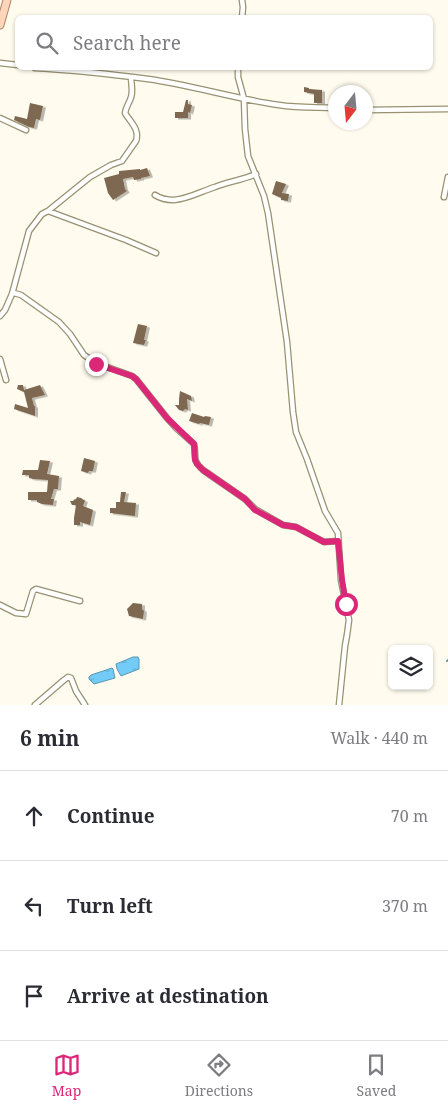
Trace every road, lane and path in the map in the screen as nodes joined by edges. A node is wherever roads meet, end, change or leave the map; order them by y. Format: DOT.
graph roads {
  1 [pos="7,0"];
  2 [pos="242,0"];
  3 [pos="242,15"];
  4 [pos="0,25"];
  5 [pos="0,63"];
  6 [pos="15,65"];
  7 [pos="68,70"];
  8 [pos="238,70"];
  9 [pos="131,77"];
  10 [pos="244,99"];
  11 [pos="328,108"];
  12 [pos="448,109"];
  13 [pos="373,110"];
  14 [pos="0,118"];
  15 [pos="26,130"];
  16 [pos="256,174"];
  17 [pos="448,177"];
  18 [pos="155,196"];
  19 [pos="444,197"];
  20 [pos="48,210"];
  21 [pos="156,253"];
  22 [pos="12,294"];
  23 [pos="0,316"];
  24 [pos="0,359"];
  25 [pos="6,380"];
  26 [pos="338,541"];
  27 [pos="80,601"];
  28 [pos="0,605"];
  29 [pos="35,705"];
  30 [pos="85,705"];
  31 [pos="340,705"];
  1 -- 4 [label="main road"];
  2 -- 3 [label="street"];
  5 -- 6 [label="street"];
  7 -- 9 [label="street"];
  8 -- 10 [label="street"];
  9 -- 10 [label="street"];
  9 -- 20 [label="street"];
  10 -- 11 [label="street"];
  10 -- 16 [label="street"];
  12 -- 13 [label="street"];
  14 -- 15 [label="street"];
  16 -- 18 [label="street"];
  16 -- 26 [label="street"];
  17 -- 19 [label="street"];
  20 -- 21 [label="street"];
  20 -- 22 [label="street"];
  22 -- 23 [label="street"];
  22 -- 26 [label="street"];
  24 -- 25 [label="street"];
  26 -- 31 [label="street"];
  27 -- 28 [label="street"];
  29 -- 30 [label="street"];
}
